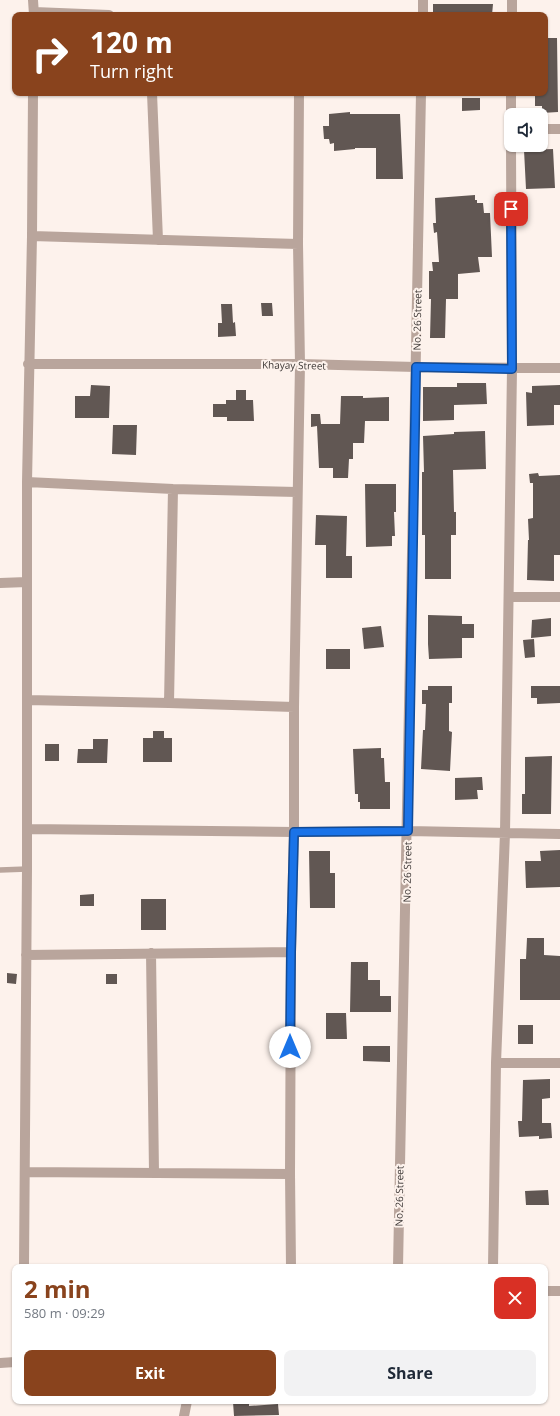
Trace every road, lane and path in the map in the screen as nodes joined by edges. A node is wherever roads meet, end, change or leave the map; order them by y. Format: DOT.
graph roads {
  1 [pos="34,0"];
  2 [pos="423,0"];
  3 [pos="512,0"];
  4 [pos="34,12"];
  5 [pos="423,12"];
  6 [pos="512,12"];
  7 [pos="33,96"];
  8 [pos="152,96"];
  9 [pos="299,96"];
  10 [pos="422,96"];
  11 [pos="511,96"];
  12 [pos="511,108"];
  13 [pos="548,129"];
  14 [pos="560,129"];
  15 [pos="511,152"];
  16 [pos="32,236"];
  17 [pos="158,240"];
  18 [pos="298,244"];
  19 [pos="28,364"];
  20 [pos="300,364"];
  21 [pos="416,367"];
  22 [pos="560,368"];
  23 [pos="512,369"];
  24 [pos="26,482"];
  25 [pos="173,489"];
  26 [pos="297,492"];
  27 [pos="27,582"];
  28 [pos="0,583"];
  29 [pos="509,597"];
  30 [pos="560,597"];
  31 [pos="27,700"];
  32 [pos="169,703"];
  33 [pos="294,707"];
  34 [pos="27,829"];
  35 [pos="408,831"];
  36 [pos="294,832"];
  37 [pos="505,833"];
  38 [pos="560,834"];
  39 [pos="27,869"];
  40 [pos="0,870"];
  41 [pos="291,952"];
  42 [pos="151,953"];
  43 [pos="26,955"];
  44 [pos="496,1063"];
  45 [pos="560,1063"];
  46 [pos="25,1172"];
  47 [pos="154,1172"];
  48 [pos="290,1174"];
  49 [pos="24,1264"];
  50 [pos="291,1264"];
  51 [pos="398,1264"];
  52 [pos="493,1264"];
  53 [pos="548,1291"];
  54 [pos="560,1291"];
  55 [pos="12,1362"];
  56 [pos="0,1363"];
  57 [pos="186,1404"];
  58 [pos="184,1416"];
  1 -- 4 [label="street"];
  2 -- 5 [label="street"];
  3 -- 6 [label="street"];
  7 -- 16 [label="street"];
  8 -- 17 [label="street"];
  9 -- 18 [label="street"];
  10 -- 21 [label="street, No. 26 Street"];
  11 -- 12 [label="street"];
  13 -- 14 [label="street"];
  15 -- 23 [label="street"];
  16 -- 17 [label="street"];
  16 -- 19 [label="street"];
  17 -- 18 [label="street"];
  18 -- 20 [label="street"];
  19 -- 20 [label="street, Khayay Street"];
  19 -- 24 [label="street"];
  20 -- 21 [label="street, Khayay Street"];
  20 -- 26 [label="street"];
  21 -- 23 [label="street, Khayay Street"];
  21 -- 35 [label="street, No. 26 Street"];
  22 -- 23 [label="street, Khayay Street"];
  23 -- 29 [label="street"];
  24 -- 25 [label="street"];
  24 -- 27 [label="street"];
  25 -- 26 [label="street"];
  25 -- 32 [label="street"];
  26 -- 33 [label="street"];
  27 -- 28 [label="street"];
  27 -- 31 [label="street"];
  29 -- 30 [label="street"];
  29 -- 37 [label="street"];
  31 -- 32 [label="street"];
  31 -- 34 [label="street"];
  32 -- 33 [label="street"];
  33 -- 36 [label="street"];
  34 -- 36 [label="street"];
  34 -- 39 [label="street"];
  35 -- 36 [label="street"];
  35 -- 37 [label="street"];
  35 -- 51 [label="street, No. 26 Street"];
  36 -- 41 [label="street"];
  37 -- 38 [label="street"];
  37 -- 44 [label="street"];
  39 -- 40 [label="lane"];
  39 -- 43 [label="street"];
  41 -- 42 [label="street"];
  41 -- 48 [label="street"];
  42 -- 43 [label="street"];
  42 -- 47 [label="street"];
  43 -- 46 [label="street"];
  44 -- 45 [label="street"];
  44 -- 52 [label="street"];
  46 -- 47 [label="street"];
  46 -- 49 [label="street"];
  47 -- 48 [label="street"];
  48 -- 50 [label="street"];
  53 -- 54 [label="street"];
  55 -- 56 [label="street"];
  57 -- 58 [label="street"];
}
